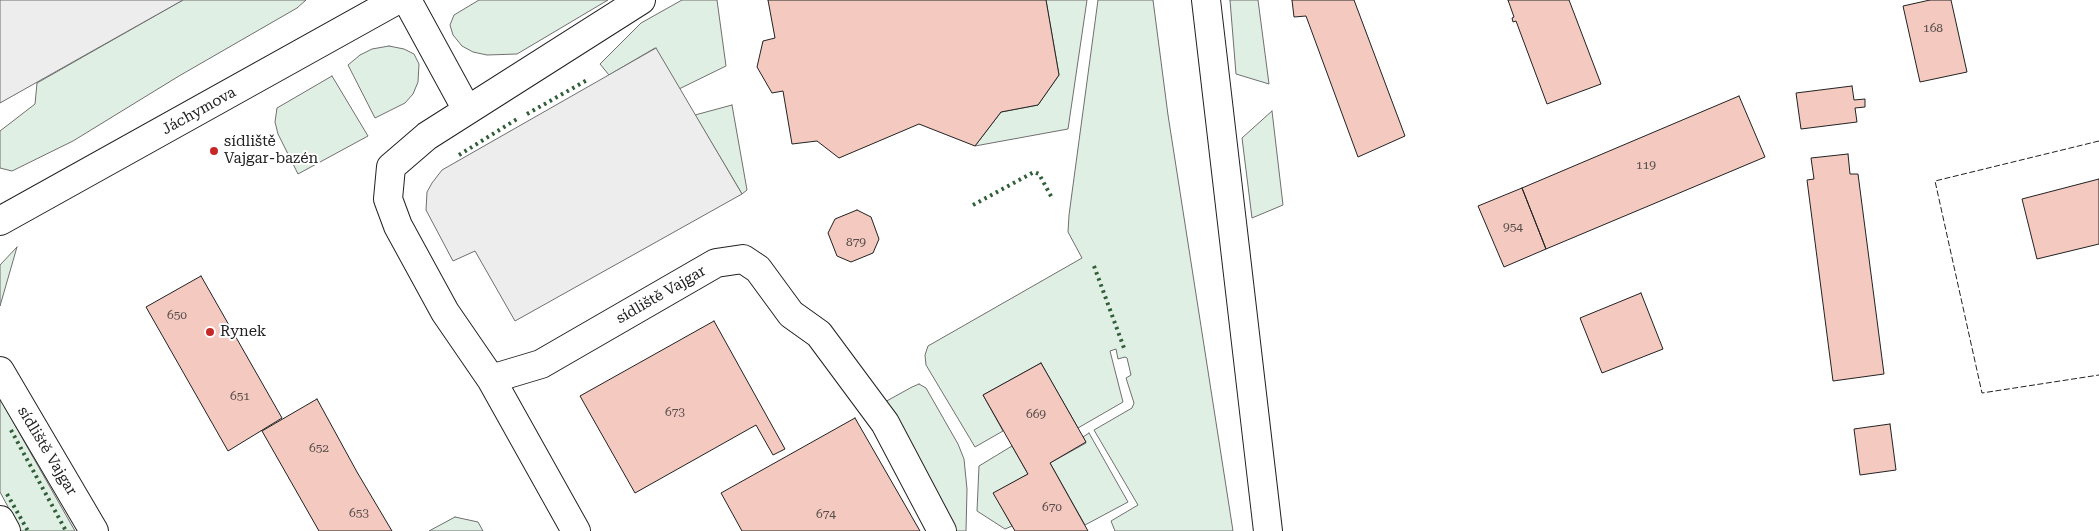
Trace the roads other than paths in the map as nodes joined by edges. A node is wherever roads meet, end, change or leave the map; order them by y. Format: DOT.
graph roads {
  1 [pos="397,0"];
  2 [pos="408,0"];
  3 [pos="641,0"];
  4 [pos="1206,0"];
  5 [pos="467,110"];
  6 [pos="0,221"];
  7 [pos="0,371"];
  8 [pos="491,379"];
  9 [pos="0,520"];
  10 [pos="6,531"];
  11 [pos="94,531"];
  12 [pos="576,531"];
  13 [pos="942,531"];
  14 [pos="1268,531"];
  1 -- 6 [label="street, Jáchymova"];
  2 -- 5 [label="street"];
  3 -- 5 [label="street"];
  4 -- 14 [label="street"];
  5 -- 8 [label="street"];
  7 -- 11 [label="street, sídliště Vajgar"];
  8 -- 12 [label="street"];
  8 -- 13 [label="street, sídliště Vajgar"];
  9 -- 10 [label="street"];
}
